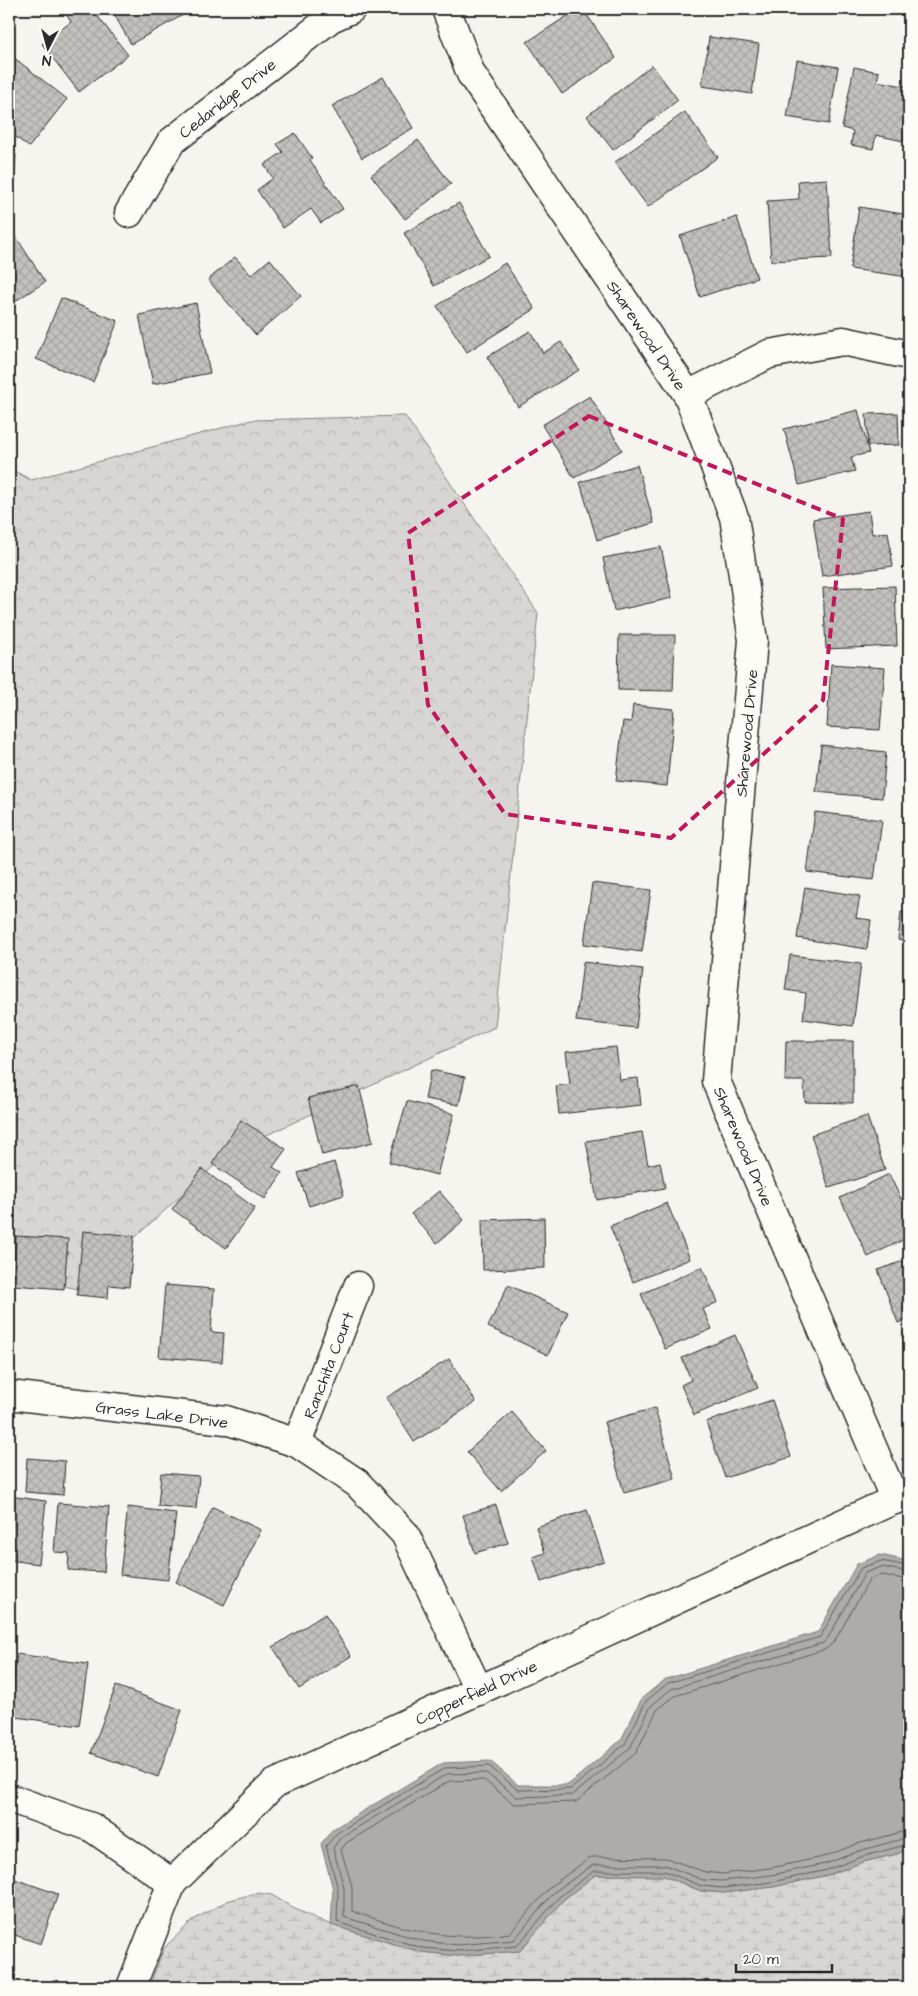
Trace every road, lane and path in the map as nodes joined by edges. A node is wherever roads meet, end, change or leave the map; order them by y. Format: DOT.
graph roads {
  1 [pos="351,9"];
  2 [pos="446,9"];
  3 [pos="129,213"];
  4 [pos="909,355"];
  5 [pos="688,395"];
  6 [pos="358,1286"];
  7 [pos="9,1395"];
  8 [pos="297,1443"];
  9 [pos="902,1497"];
  10 [pos="479,1691"];
  11 [pos="9,1798"];
  12 [pos="172,1883"];
  13 [pos="131,1987"];
  1 -- 3 [label="street, Cedaridge Drive"];
  2 -- 5 [label="street, Sharewood Drive"];
  4 -- 5 [label="street"];
  5 -- 9 [label="street, Sharewood Drive"];
  6 -- 8 [label="street, Ranchita Court"];
  7 -- 8 [label="street, Grass Lake Drive"];
  8 -- 10 [label="street, Grass Lake Drive"];
  9 -- 10 [label="street, Copperfield Drive"];
  10 -- 12 [label="street, Copperfield Drive"];
  11 -- 12 [label="street"];
  12 -- 13 [label="street, Copperfield Drive"];
}
